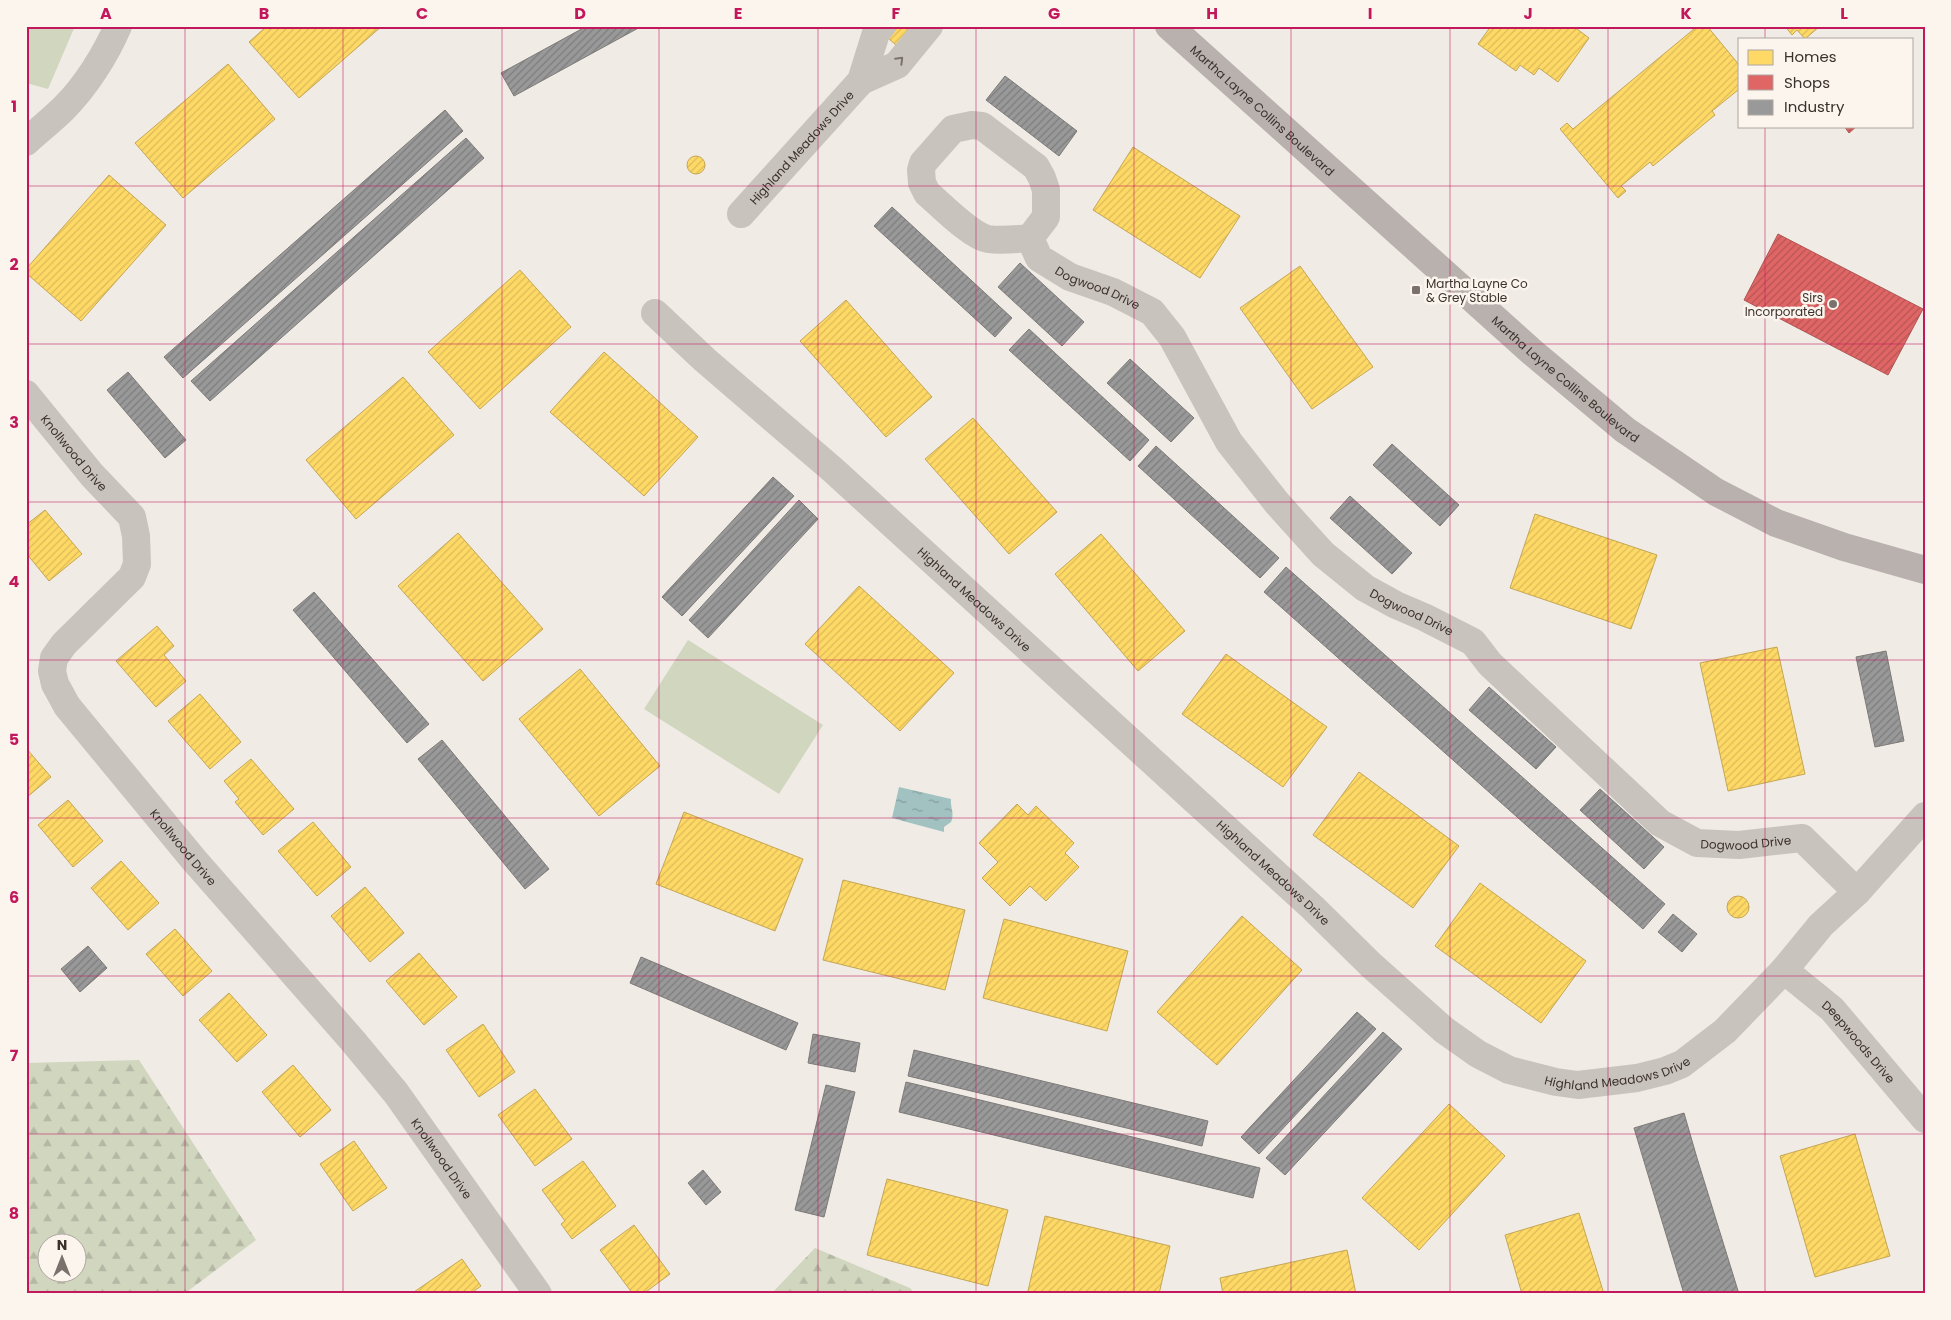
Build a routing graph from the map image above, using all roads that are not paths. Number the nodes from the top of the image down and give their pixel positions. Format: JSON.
{"nodes":[{"id":1,"x":118,"y":26,"type":"edge"},
{"id":2,"x":882,"y":26,"type":"edge"},
{"id":3,"x":929,"y":26,"type":"edge"},
{"id":4,"x":1169,"y":26,"type":"edge"},
{"id":5,"x":861,"y":81,"type":"junction"},
{"id":6,"x":26,"y":142,"type":"edge"},
{"id":7,"x":741,"y":214,"type":"dead end"},
{"id":8,"x":1030,"y":238,"type":"junction"},
{"id":9,"x":655,"y":313,"type":"dead end"},
{"id":10,"x":26,"y":394,"type":"edge"},
{"id":11,"x":1925,"y":570,"type":"edge"},
{"id":12,"x":1925,"y":816,"type":"edge"},
{"id":13,"x":1857,"y":892,"type":"junction"},
{"id":14,"x":1784,"y":970,"type":"junction"},
{"id":15,"x":1925,"y":1119,"type":"edge"},
{"id":16,"x":538,"y":1294,"type":"edge"}],
"edges":[{"from":1,"to":6,"type":"street"},
{"from":2,"to":5,"type":"street","name":"Highland Meadows Drive"},
{"from":5,"to":3,"type":"street","name":"Highland Meadows Drive","one_way":true},
{"from":4,"to":11,"type":"main road","name":"Martha Layne Collins Boulevard"},
{"from":5,"to":7,"type":"street","name":"Highland Meadows Drive"},
{"from":8,"to":8,"type":"street"},
{"from":8,"to":13,"type":"street","name":"Dogwood Drive"},
{"from":9,"to":14,"type":"street","name":"Highland Meadows Drive"},
{"from":10,"to":16,"type":"street","name":"Knollwood Drive"},
{"from":12,"to":13,"type":"street","name":"Highland Meadows Drive"},
{"from":13,"to":14,"type":"street","name":"Highland Meadows Drive"},
{"from":14,"to":15,"type":"street","name":"Deepwoods Drive"}]}
